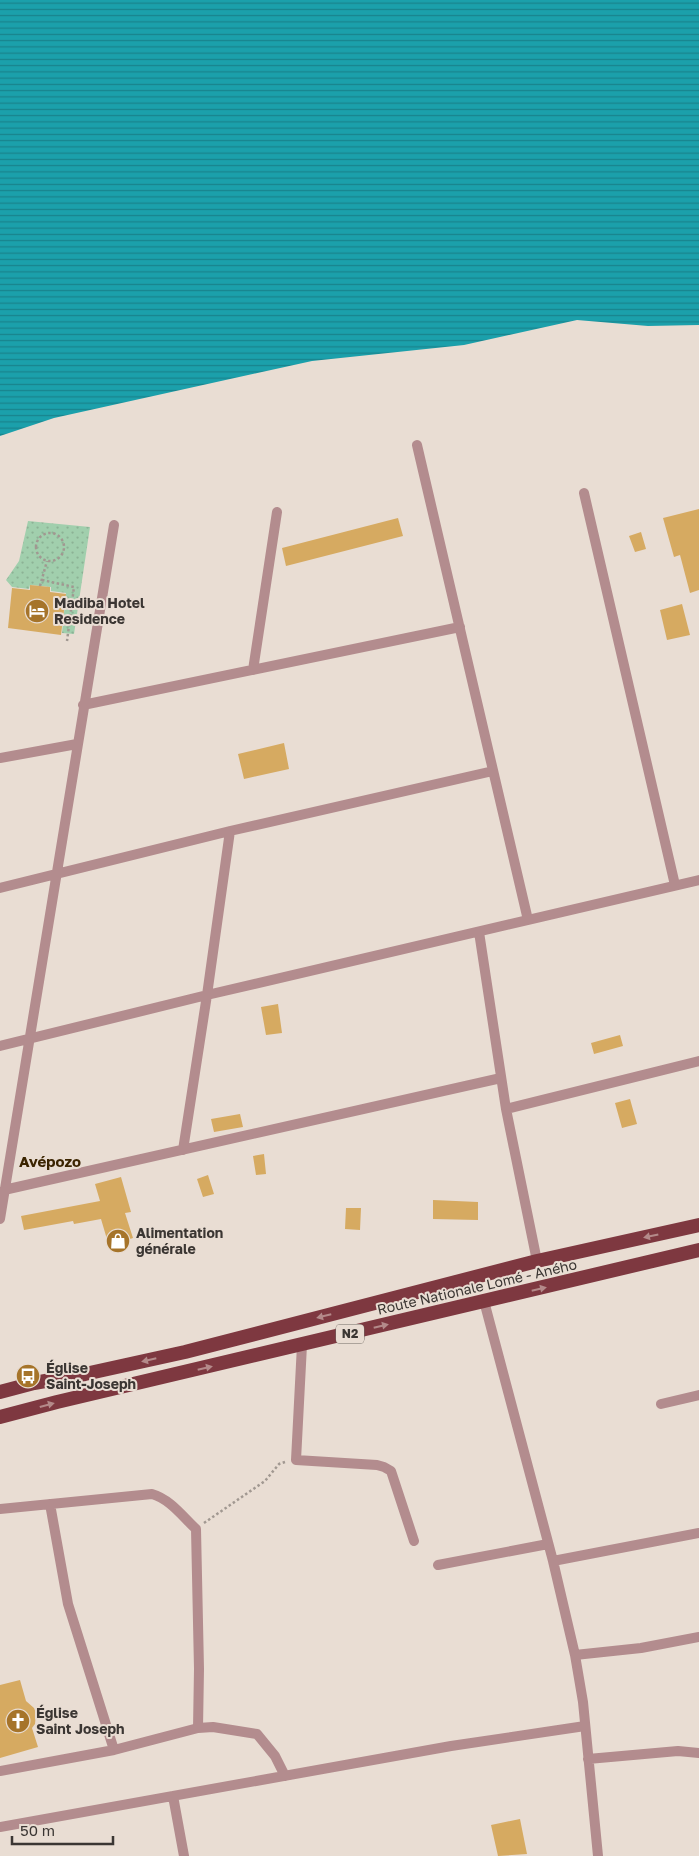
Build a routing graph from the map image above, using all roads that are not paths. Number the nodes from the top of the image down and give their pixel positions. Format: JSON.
{"nodes":[{"id":1,"x":417,"y":445,"type":"dead end"},
{"id":2,"x":584,"y":493,"type":"dead end"},
{"id":3,"x":277,"y":512,"type":"dead end"},
{"id":4,"x":114,"y":525,"type":"dead end"},
{"id":5,"x":460,"y":627,"type":"junction"},
{"id":6,"x":253,"y":670,"type":"junction"},
{"id":7,"x":83,"y":705,"type":"junction"},
{"id":8,"x":77,"y":744,"type":"junction"},
{"id":9,"x":0,"y":758,"type":"edge"},
{"id":10,"x":494,"y":771,"type":"junction"},
{"id":11,"x":230,"y":831,"type":"junction"},
{"id":12,"x":56,"y":875,"type":"junction"},
{"id":13,"x":699,"y":880,"type":"edge"},
{"id":14,"x":676,"y":885,"type":"junction"},
{"id":15,"x":0,"y":888,"type":"edge"},
{"id":16,"x":528,"y":920,"type":"junction"},
{"id":17,"x":479,"y":932,"type":"junction"},
{"id":18,"x":207,"y":995,"type":"junction"},
{"id":19,"x":30,"y":1039,"type":"junction"},
{"id":20,"x":0,"y":1046,"type":"edge"},
{"id":21,"x":699,"y":1061,"type":"edge"},
{"id":22,"x":501,"y":1078,"type":"junction"},
{"id":23,"x":506,"y":1108,"type":"junction"},
{"id":24,"x":183,"y":1150,"type":"junction"},
{"id":25,"x":4,"y":1190,"type":"junction"},
{"id":26,"x":0,"y":1219,"type":"edge"},
{"id":27,"x":699,"y":1225,"type":"edge"},
{"id":28,"x":699,"y":1250,"type":"edge"},
{"id":29,"x":537,"y":1261,"type":"junction"},
{"id":30,"x":484,"y":1302,"type":"junction"},
{"id":31,"x":302,"y":1345,"type":"junction"},
{"id":32,"x":0,"y":1392,"type":"edge"},
{"id":33,"x":699,"y":1395,"type":"edge"},
{"id":34,"x":660,"y":1404,"type":"dead end"},
{"id":35,"x":0,"y":1417,"type":"edge"},
{"id":36,"x":50,"y":1504,"type":"junction"},
{"id":37,"x":0,"y":1509,"type":"edge"},
{"id":38,"x":699,"y":1533,"type":"edge"},
{"id":39,"x":414,"y":1541,"type":"dead end"},
{"id":40,"x":548,"y":1544,"type":"junction"},
{"id":41,"x":553,"y":1561,"type":"junction"},
{"id":42,"x":438,"y":1565,"type":"dead end"},
{"id":43,"x":699,"y":1637,"type":"edge"},
{"id":44,"x":575,"y":1655,"type":"junction"},
{"id":45,"x":585,"y":1726,"type":"junction"},
{"id":46,"x":198,"y":1728,"type":"junction"},
{"id":47,"x":114,"y":1750,"type":"junction"},
{"id":48,"x":699,"y":1752,"type":"edge"},
{"id":49,"x":588,"y":1759,"type":"junction"},
{"id":50,"x":0,"y":1771,"type":"edge"},
{"id":51,"x":285,"y":1776,"type":"junction"},
{"id":52,"x":173,"y":1796,"type":"junction"},
{"id":53,"x":0,"y":1827,"type":"edge"},
{"id":54,"x":184,"y":1856,"type":"edge"},
{"id":55,"x":598,"y":1856,"type":"edge"}],
"edges":[{"from":1,"to":5,"type":"street"},
{"from":2,"to":14,"type":"street"},
{"from":3,"to":6,"type":"street"},
{"from":4,"to":7,"type":"street"},
{"from":5,"to":6,"type":"street"},
{"from":5,"to":10,"type":"street"},
{"from":6,"to":7,"type":"street"},
{"from":7,"to":8,"type":"street"},
{"from":8,"to":9,"type":"street"},
{"from":8,"to":12,"type":"street"},
{"from":10,"to":11,"type":"street"},
{"from":10,"to":16,"type":"street"},
{"from":11,"to":12,"type":"street"},
{"from":11,"to":18,"type":"street"},
{"from":12,"to":15,"type":"street"},
{"from":12,"to":19,"type":"street"},
{"from":13,"to":14,"type":"street"},
{"from":14,"to":16,"type":"street"},
{"from":16,"to":17,"type":"street"},
{"from":17,"to":18,"type":"street"},
{"from":17,"to":22,"type":"street"},
{"from":18,"to":19,"type":"street"},
{"from":18,"to":24,"type":"street"},
{"from":19,"to":20,"type":"street"},
{"from":19,"to":25,"type":"street"},
{"from":21,"to":23,"type":"street"},
{"from":22,"to":23,"type":"street"},
{"from":22,"to":24,"type":"street"},
{"from":23,"to":29,"type":"street"},
{"from":24,"to":25,"type":"street"},
{"from":25,"to":26,"type":"street"},
{"from":27,"to":29,"type":"highway","name":"Route Nationale Lomé - Aného","number":"N2","one_way":true},
{"from":30,"to":28,"type":"highway","name":"Route Nationale Lomé - Aného","number":"N2","one_way":true},
{"from":29,"to":32,"type":"highway","name":"Route Nationale Lomé - Aného","number":"N2","one_way":true},
{"from":31,"to":30,"type":"highway","name":"Route Nationale Lomé - Aného","number":"N2","one_way":true},
{"from":30,"to":40,"type":"street"},
{"from":35,"to":31,"type":"highway","name":"Route Nationale Lomé - Aného","number":"N2","one_way":true},
{"from":31,"to":39,"type":"street"},
{"from":33,"to":34,"type":"street"},
{"from":36,"to":37,"type":"street"},
{"from":36,"to":46,"type":"street"},
{"from":36,"to":47,"type":"street"},
{"from":38,"to":41,"type":"street"},
{"from":40,"to":41,"type":"street"},
{"from":40,"to":42,"type":"street"},
{"from":41,"to":44,"type":"street"},
{"from":43,"to":44,"type":"street"},
{"from":44,"to":45,"type":"street"},
{"from":45,"to":49,"type":"street"},
{"from":45,"to":51,"type":"street"},
{"from":46,"to":47,"type":"street"},
{"from":46,"to":51,"type":"street"},
{"from":47,"to":50,"type":"street"},
{"from":48,"to":49,"type":"street"},
{"from":49,"to":55,"type":"street"},
{"from":51,"to":52,"type":"street"},
{"from":52,"to":53,"type":"street"},
{"from":52,"to":54,"type":"street"}]}
